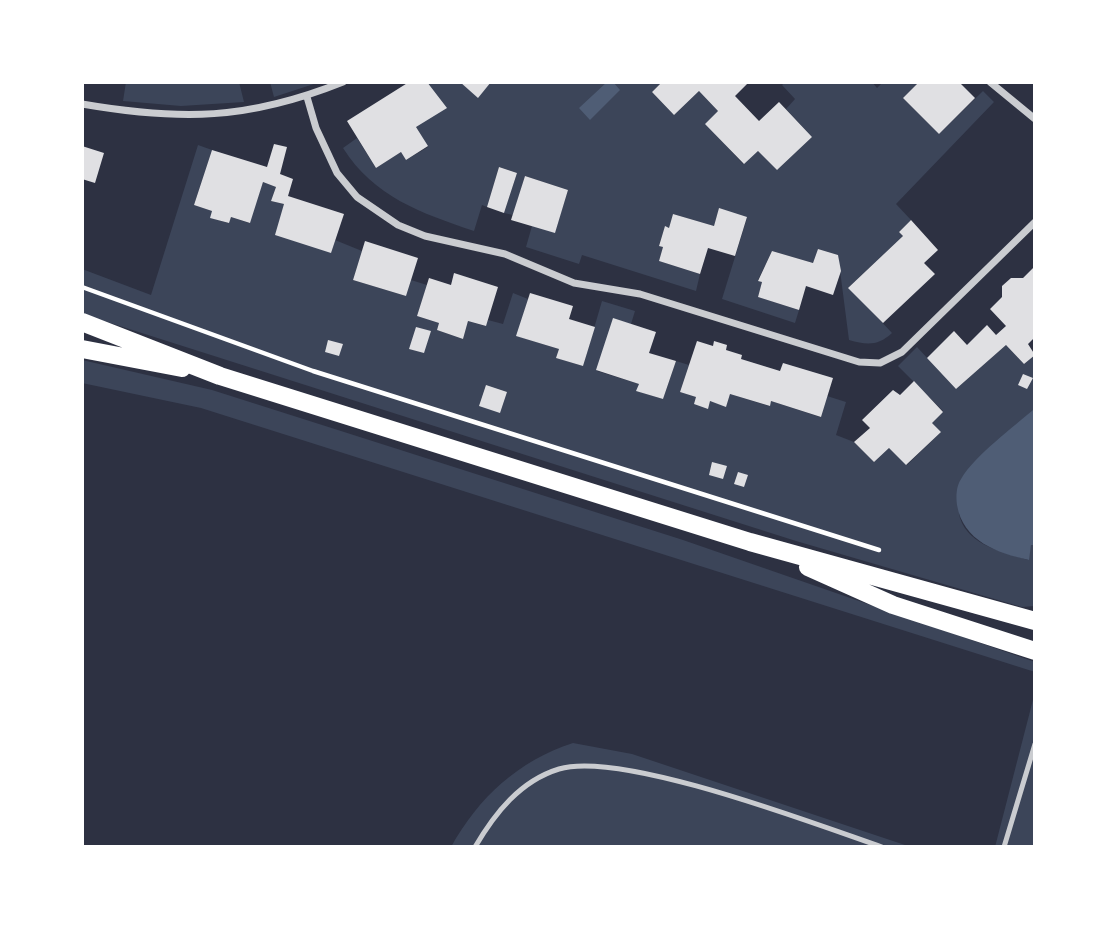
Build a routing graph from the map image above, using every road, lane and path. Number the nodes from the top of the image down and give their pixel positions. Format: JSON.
{"nodes":[{"id":1,"x":343,"y":82,"type":"edge"},
{"id":2,"x":990,"y":82,"type":"edge"},
{"id":3,"x":307,"y":97,"type":"junction"},
{"id":4,"x":82,"y":104,"type":"edge"},
{"id":5,"x":1035,"y":119,"type":"edge"},
{"id":6,"x":1035,"y":222,"type":"edge"},
{"id":7,"x":82,"y":287,"type":"edge"},
{"id":8,"x":82,"y":322,"type":"edge"},
{"id":9,"x":82,"y":349,"type":"edge"},
{"id":10,"x":220,"y":376,"type":"junction"},
{"id":11,"x":750,"y":542,"type":"junction"},
{"id":12,"x":888,"y":553,"type":"dead end"},
{"id":13,"x":1035,"y":621,"type":"edge"},
{"id":14,"x":1035,"y":651,"type":"edge"},
{"id":15,"x":1035,"y":744,"type":"edge"},
{"id":16,"x":475,"y":847,"type":"edge"},
{"id":17,"x":882,"y":847,"type":"edge"},
{"id":18,"x":1003,"y":847,"type":"edge"}],
"edges":[{"from":1,"to":3,"type":"street"},
{"from":2,"to":5,"type":"street"},
{"from":3,"to":4,"type":"street"},
{"from":3,"to":6,"type":"street"},
{"from":7,"to":12,"type":"path"},
{"from":8,"to":10,"type":"main road"},
{"from":9,"to":10,"type":"main road"},
{"from":10,"to":11,"type":"main road"},
{"from":11,"to":13,"type":"main road"},
{"from":11,"to":14,"type":"main road"},
{"from":15,"to":18,"type":"lane"},
{"from":16,"to":17,"type":"lane"}]}
